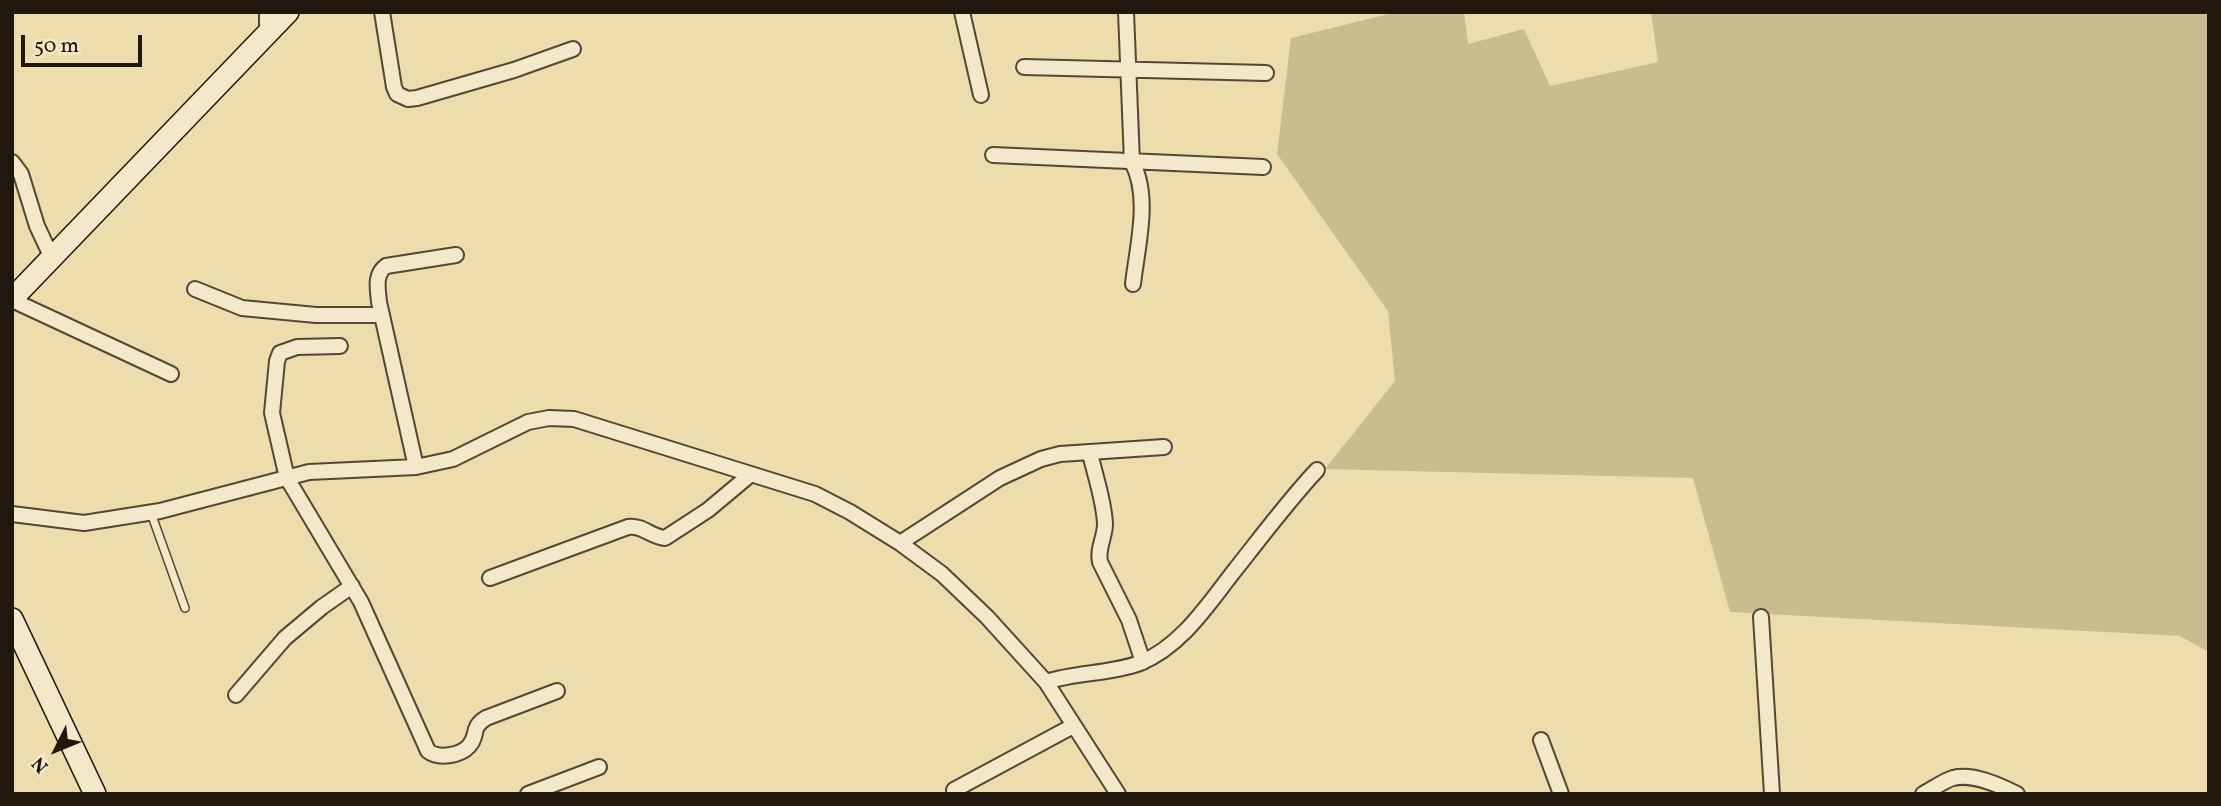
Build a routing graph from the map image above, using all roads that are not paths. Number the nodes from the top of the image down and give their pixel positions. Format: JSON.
{"nodes":[{"id":1,"x":288,"y":12,"type":"edge"},
{"id":2,"x":382,"y":12,"type":"edge"},
{"id":3,"x":962,"y":12,"type":"edge"},
{"id":4,"x":1126,"y":12,"type":"edge"},
{"id":5,"x":267,"y":22,"type":"edge"},
{"id":6,"x":573,"y":49,"type":"dead end"},
{"id":7,"x":1024,"y":67,"type":"dead end"},
{"id":8,"x":1127,"y":69,"type":"junction"},
{"id":9,"x":1266,"y":73,"type":"dead end"},
{"id":10,"x":981,"y":95,"type":"dead end"},
{"id":11,"x":993,"y":155,"type":"dead end"},
{"id":12,"x":12,"y":162,"type":"edge"},
{"id":13,"x":1132,"y":162,"type":"junction"},
{"id":14,"x":1263,"y":167,"type":"dead end"},
{"id":15,"x":456,"y":255,"type":"dead end"},
{"id":16,"x":51,"y":258,"type":"junction"},
{"id":17,"x":1133,"y":284,"type":"dead end"},
{"id":18,"x":195,"y":289,"type":"dead end"},
{"id":19,"x":12,"y":300,"type":"edge"},
{"id":20,"x":382,"y":315,"type":"junction"},
{"id":21,"x":340,"y":346,"type":"dead end"},
{"id":22,"x":171,"y":374,"type":"dead end"},
{"id":23,"x":1164,"y":447,"type":"dead end"},
{"id":24,"x":1090,"y":453,"type":"junction"},
{"id":25,"x":416,"y":467,"type":"junction"},
{"id":26,"x":1317,"y":470,"type":"dead end"},
{"id":27,"x":751,"y":474,"type":"junction"},
{"id":28,"x":287,"y":478,"type":"junction"},
{"id":29,"x":151,"y":512,"type":"junction"},
{"id":30,"x":12,"y":514,"type":"edge"},
{"id":31,"x":900,"y":542,"type":"junction"},
{"id":32,"x":490,"y":578,"type":"dead end"},
{"id":33,"x":352,"y":586,"type":"junction"},
{"id":34,"x":184,"y":608,"type":"dead end"},
{"id":35,"x":1761,"y":617,"type":"dead end"},
{"id":36,"x":12,"y":619,"type":"edge"},
{"id":37,"x":1143,"y":662,"type":"junction"},
{"id":38,"x":1046,"y":682,"type":"junction"},
{"id":39,"x":557,"y":691,"type":"dead end"},
{"id":40,"x":236,"y":695,"type":"dead end"},
{"id":41,"x":1073,"y":726,"type":"junction"},
{"id":42,"x":1541,"y":740,"type":"dead end"},
{"id":43,"x":599,"y":767,"type":"dead end"},
{"id":44,"x":954,"y":790,"type":"dead end"},
{"id":45,"x":95,"y":794,"type":"edge"},
{"id":46,"x":528,"y":794,"type":"edge"},
{"id":47,"x":1118,"y":794,"type":"edge"},
{"id":48,"x":1561,"y":794,"type":"edge"},
{"id":49,"x":1772,"y":794,"type":"edge"},
{"id":50,"x":1923,"y":794,"type":"edge"},
{"id":51,"x":2017,"y":794,"type":"edge"}],
"edges":[{"from":1,"to":5,"type":"street"},
{"from":2,"to":6,"type":"street"},
{"from":3,"to":10,"type":"street"},
{"from":4,"to":8,"type":"street"},
{"from":5,"to":16,"type":"street"},
{"from":7,"to":8,"type":"street"},
{"from":8,"to":9,"type":"street"},
{"from":8,"to":13,"type":"street"},
{"from":11,"to":13,"type":"street"},
{"from":12,"to":16,"type":"street"},
{"from":13,"to":14,"type":"street"},
{"from":13,"to":17,"type":"street"},
{"from":15,"to":20,"type":"street"},
{"from":16,"to":19,"type":"street"},
{"from":18,"to":20,"type":"street"},
{"from":19,"to":22,"type":"street"},
{"from":20,"to":25,"type":"street"},
{"from":21,"to":28,"type":"street"},
{"from":23,"to":24,"type":"street"},
{"from":24,"to":31,"type":"street"},
{"from":24,"to":37,"type":"street"},
{"from":25,"to":27,"type":"street"},
{"from":25,"to":28,"type":"street"},
{"from":26,"to":37,"type":"street"},
{"from":27,"to":31,"type":"street"},
{"from":27,"to":32,"type":"street"},
{"from":28,"to":29,"type":"street"},
{"from":28,"to":33,"type":"street"},
{"from":29,"to":30,"type":"street"},
{"from":29,"to":34,"type":"lane"},
{"from":31,"to":38,"type":"street"},
{"from":33,"to":39,"type":"street"},
{"from":33,"to":40,"type":"street"},
{"from":35,"to":49,"type":"street"},
{"from":36,"to":45,"type":"street"},
{"from":37,"to":38,"type":"street"},
{"from":38,"to":41,"type":"street"},
{"from":41,"to":44,"type":"street"},
{"from":41,"to":47,"type":"street"},
{"from":42,"to":48,"type":"street"},
{"from":43,"to":46,"type":"street"},
{"from":50,"to":51,"type":"street"}]}
